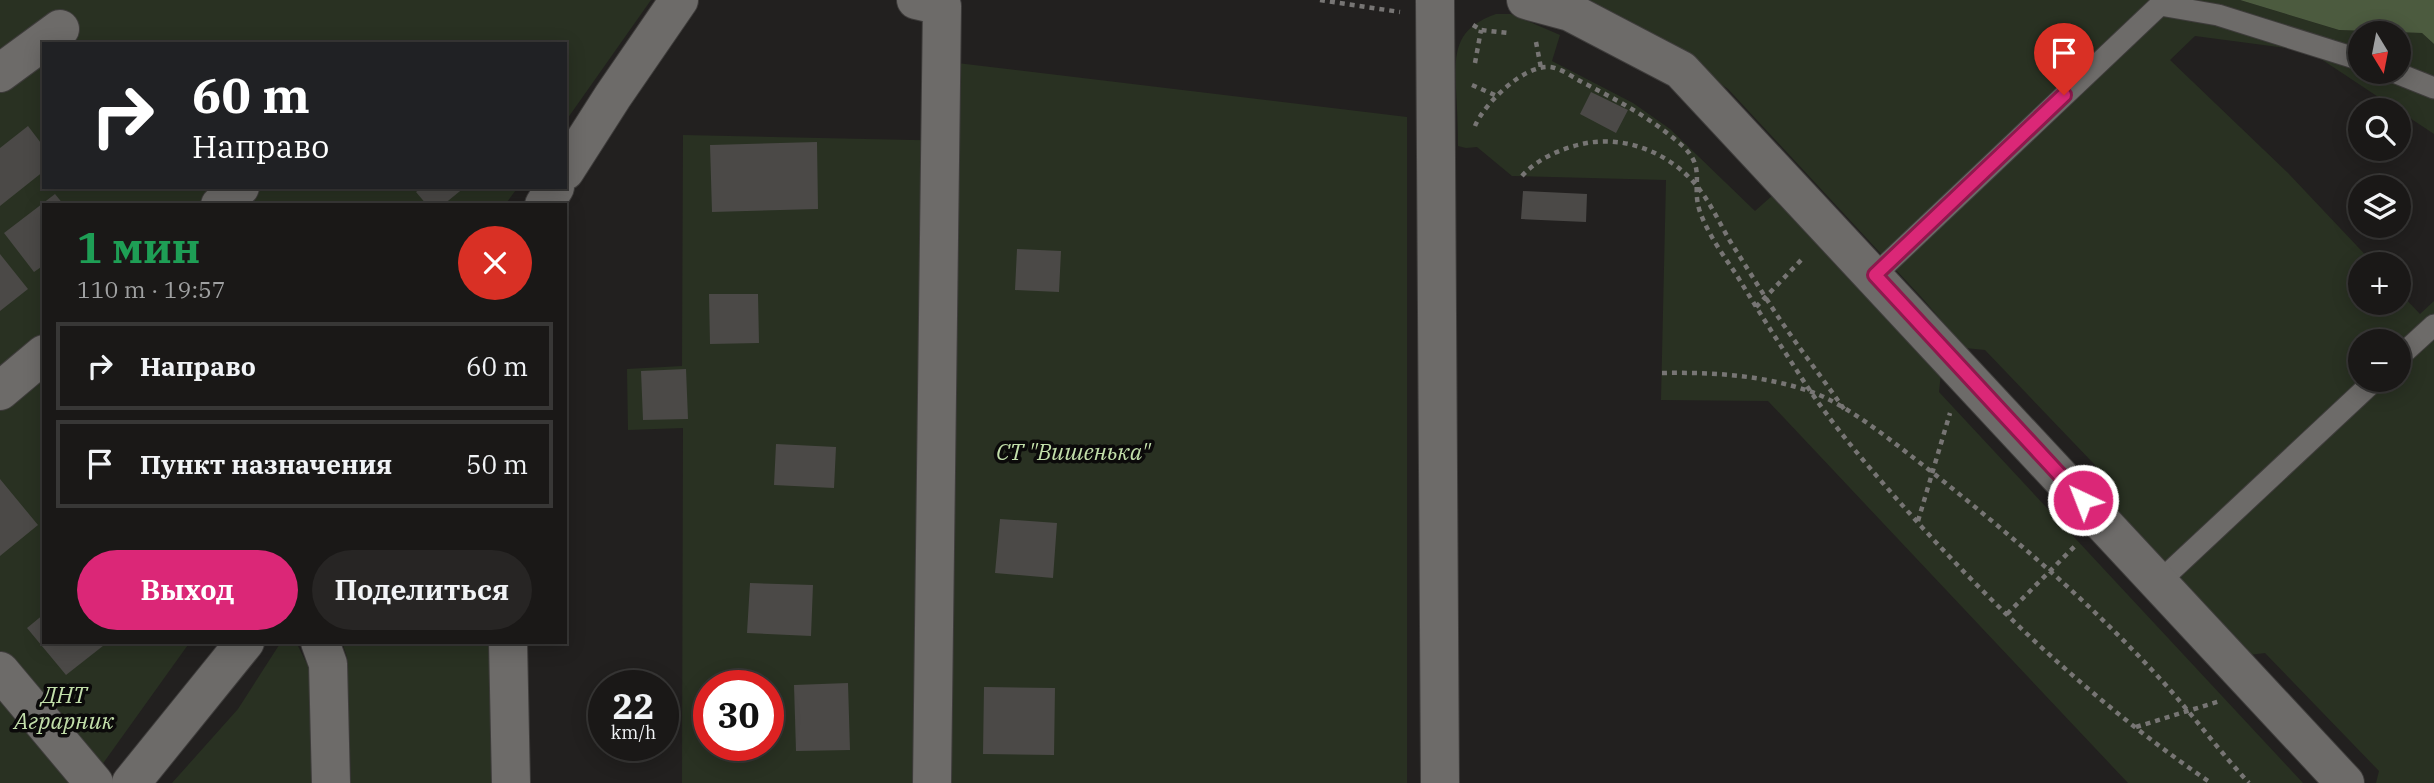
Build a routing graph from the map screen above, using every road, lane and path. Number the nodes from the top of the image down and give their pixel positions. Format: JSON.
{"nodes":[{"id":1,"x":679,"y":0,"type":"edge"},
{"id":2,"x":916,"y":0,"type":"edge"},
{"id":3,"x":1435,"y":0,"type":"edge"},
{"id":4,"x":1526,"y":0,"type":"edge"},
{"id":5,"x":60,"y":29,"type":"dead end"},
{"id":6,"x":42,"y":42,"type":"edge"},
{"id":7,"x":42,"y":42,"type":"edge"},
{"id":8,"x":2348,"y":56,"type":"edge"},
{"id":9,"x":0,"y":73,"type":"edge"},
{"id":10,"x":2412,"y":79,"type":"edge"},
{"id":11,"x":1472,"y":85,"type":"dead end"},
{"id":12,"x":2434,"y":88,"type":"edge"},
{"id":13,"x":1497,"y":96,"type":"junction"},
{"id":14,"x":1472,"y":134,"type":"dead end"},
{"id":15,"x":567,"y":168,"type":"edge"},
{"id":16,"x":1522,"y":176,"type":"dead end"},
{"id":17,"x":1698,"y":188,"type":"junction"},
{"id":18,"x":238,"y":189,"type":"edge"},
{"id":19,"x":222,"y":203,"type":"edge"},
{"id":20,"x":1809,"y":251,"type":"dead end"},
{"id":21,"x":1875,"y":275,"type":"junction"},
{"id":22,"x":1766,"y":298,"type":"junction"},
{"id":23,"x":1756,"y":307,"type":"junction"},
{"id":24,"x":2434,"y":324,"type":"edge"},
{"id":25,"x":2411,"y":346,"type":"edge"},
{"id":26,"x":42,"y":356,"type":"edge"},
{"id":27,"x":1662,"y":373,"type":"dead end"},
{"id":28,"x":0,"y":391,"type":"edge"},
{"id":29,"x":1810,"y":391,"type":"junction"},
{"id":30,"x":2362,"y":392,"type":"edge"},
{"id":31,"x":1845,"y":410,"type":"junction"},
{"id":32,"x":1953,"y":412,"type":"dead end"},
{"id":33,"x":1932,"y":473,"type":"junction"},
{"id":34,"x":1918,"y":522,"type":"junction"},
{"id":35,"x":2085,"y":554,"type":"dead end"},
{"id":36,"x":2050,"y":571,"type":"junction"},
{"id":37,"x":2159,"y":582,"type":"junction"},
{"id":38,"x":2007,"y":614,"type":"junction"},
{"id":39,"x":243,"y":644,"type":"edge"},
{"id":40,"x":321,"y":644,"type":"edge"},
{"id":41,"x":508,"y":644,"type":"edge"},
{"id":42,"x":0,"y":671,"type":"edge"},
{"id":43,"x":2220,"y":698,"type":"dead end"},
{"id":44,"x":2188,"y":712,"type":"junction"},
{"id":45,"x":2136,"y":727,"type":"junction"},
{"id":46,"x":94,"y":783,"type":"edge"},
{"id":47,"x":131,"y":783,"type":"edge"},
{"id":48,"x":331,"y":783,"type":"edge"},
{"id":49,"x":511,"y":783,"type":"edge"},
{"id":50,"x":932,"y":783,"type":"edge"},
{"id":51,"x":1440,"y":783,"type":"edge"},
{"id":52,"x":2211,"y":783,"type":"edge"},
{"id":53,"x":2249,"y":783,"type":"edge"},
{"id":54,"x":2345,"y":783,"type":"edge"}],
"edges":[{"from":1,"to":15,"type":"street"},
{"from":2,"to":50,"type":"street"},
{"from":3,"to":51,"type":"street"},
{"from":4,"to":21,"type":"street"},
{"from":5,"to":6,"type":"street"},
{"from":7,"to":9,"type":"street"},
{"from":8,"to":21,"type":"lane"},
{"from":10,"to":12,"type":"lane"},
{"from":11,"to":13,"type":"path"},
{"from":13,"to":14,"type":"path"},
{"from":13,"to":17,"type":"path"},
{"from":16,"to":17,"type":"path"},
{"from":17,"to":22,"type":"path"},
{"from":17,"to":23,"type":"path"},
{"from":18,"to":19,"type":"street"},
{"from":20,"to":22,"type":"path"},
{"from":21,"to":37,"type":"street"},
{"from":22,"to":23,"type":"path"},
{"from":22,"to":31,"type":"path"},
{"from":23,"to":29,"type":"path"},
{"from":24,"to":25,"type":"lane"},
{"from":26,"to":28,"type":"street"},
{"from":27,"to":29,"type":"path"},
{"from":29,"to":31,"type":"path"},
{"from":29,"to":34,"type":"path"},
{"from":30,"to":37,"type":"lane"},
{"from":31,"to":33,"type":"path"},
{"from":32,"to":33,"type":"path"},
{"from":33,"to":34,"type":"path"},
{"from":33,"to":36,"type":"path"},
{"from":34,"to":38,"type":"path"},
{"from":35,"to":36,"type":"path"},
{"from":36,"to":38,"type":"path"},
{"from":36,"to":44,"type":"path"},
{"from":37,"to":54,"type":"street"},
{"from":38,"to":45,"type":"path"},
{"from":39,"to":47,"type":"street"},
{"from":40,"to":48,"type":"street"},
{"from":41,"to":49,"type":"street"},
{"from":42,"to":46,"type":"street"},
{"from":43,"to":44,"type":"path"},
{"from":44,"to":45,"type":"path"},
{"from":44,"to":53,"type":"path"},
{"from":45,"to":52,"type":"path"}]}
